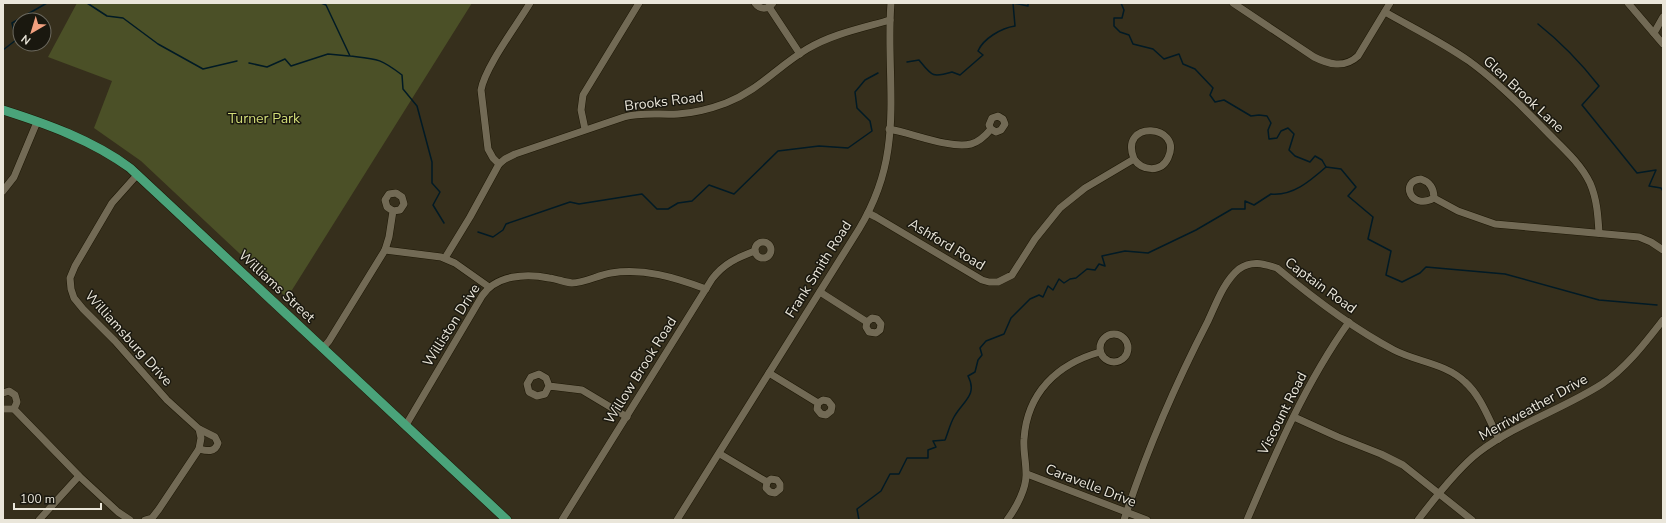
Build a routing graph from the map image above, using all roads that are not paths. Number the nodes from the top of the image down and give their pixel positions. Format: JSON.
{"nodes":[{"id":1,"x":530,"y":3,"type":"edge"},
{"id":2,"x":639,"y":3,"type":"edge"},
{"id":3,"x":755,"y":3,"type":"edge"},
{"id":4,"x":891,"y":3,"type":"edge"},
{"id":5,"x":1233,"y":3,"type":"edge"},
{"id":6,"x":1390,"y":3,"type":"edge"},
{"id":7,"x":1628,"y":3,"type":"edge"},
{"id":8,"x":771,"y":5,"type":"edge"},
{"id":9,"x":1385,"y":12,"type":"junction"},
{"id":10,"x":1663,"y":17,"type":"edge"},
{"id":11,"x":890,"y":20,"type":"junction"},
{"id":12,"x":1654,"y":33,"type":"junction"},
{"id":13,"x":1663,"y":44,"type":"edge"},
{"id":14,"x":800,"y":54,"type":"junction"},
{"id":15,"x":3,"y":110,"type":"edge"},
{"id":16,"x":37,"y":122,"type":"junction"},
{"id":17,"x":585,"y":129,"type":"junction"},
{"id":18,"x":889,"y":129,"type":"junction"},
{"id":19,"x":991,"y":129,"type":"dead end"},
{"id":20,"x":1134,"y":158,"type":"junction"},
{"id":21,"x":499,"y":164,"type":"junction"},
{"id":22,"x":137,"y":175,"type":"junction"},
{"id":23,"x":3,"y":191,"type":"edge"},
{"id":24,"x":1434,"y":198,"type":"dead end"},
{"id":25,"x":393,"y":211,"type":"dead end"},
{"id":26,"x":868,"y":213,"type":"junction"},
{"id":27,"x":1599,"y":233,"type":"junction"},
{"id":28,"x":385,"y":250,"type":"junction"},
{"id":29,"x":1663,"y":250,"type":"edge"},
{"id":30,"x":755,"y":252,"type":"dead end"},
{"id":31,"x":445,"y":258,"type":"junction"},
{"id":32,"x":488,"y":287,"type":"junction"},
{"id":33,"x":706,"y":289,"type":"junction"},
{"id":34,"x":820,"y":292,"type":"junction"},
{"id":35,"x":1663,"y":320,"type":"edge"},
{"id":36,"x":867,"y":322,"type":"dead end"},
{"id":37,"x":1349,"y":322,"type":"junction"},
{"id":38,"x":322,"y":348,"type":"junction"},
{"id":39,"x":1100,"y":352,"type":"junction"},
{"id":40,"x":769,"y":373,"type":"junction"},
{"id":41,"x":549,"y":386,"type":"dead end"},
{"id":42,"x":3,"y":393,"type":"edge"},
{"id":43,"x":818,"y":403,"type":"dead end"},
{"id":44,"x":3,"y":409,"type":"edge"},
{"id":45,"x":14,"y":409,"type":"junction"},
{"id":46,"x":627,"y":417,"type":"junction"},
{"id":47,"x":1294,"y":417,"type":"junction"},
{"id":48,"x":406,"y":425,"type":"junction"},
{"id":49,"x":198,"y":429,"type":"junction"},
{"id":50,"x":1499,"y":439,"type":"junction"},
{"id":51,"x":199,"y":450,"type":"junction"},
{"id":52,"x":720,"y":454,"type":"junction"},
{"id":53,"x":1027,"y":474,"type":"junction"},
{"id":54,"x":79,"y":476,"type":"junction"},
{"id":55,"x":767,"y":482,"type":"dead end"},
{"id":56,"x":1440,"y":494,"type":"junction"},
{"id":57,"x":1126,"y":512,"type":"junction"},
{"id":58,"x":39,"y":520,"type":"edge"},
{"id":59,"x":130,"y":520,"type":"edge"},
{"id":60,"x":145,"y":520,"type":"edge"},
{"id":61,"x":507,"y":520,"type":"edge"},
{"id":62,"x":562,"y":520,"type":"edge"},
{"id":63,"x":677,"y":520,"type":"edge"},
{"id":64,"x":1008,"y":520,"type":"edge"},
{"id":65,"x":1124,"y":520,"type":"edge"},
{"id":66,"x":1147,"y":520,"type":"edge"},
{"id":67,"x":1247,"y":520,"type":"edge"},
{"id":68,"x":1418,"y":520,"type":"edge"},
{"id":69,"x":1472,"y":520,"type":"edge"}],
"edges":[{"from":1,"to":21,"type":"street"},
{"from":2,"to":17,"type":"street"},
{"from":3,"to":8,"type":"street"},
{"from":4,"to":11,"type":"street","name":"Frank Smith Road"},
{"from":5,"to":9,"type":"street"},
{"from":6,"to":9,"type":"street"},
{"from":7,"to":12,"type":"street"},
{"from":8,"to":14,"type":"street"},
{"from":9,"to":27,"type":"street","name":"Glen Brook Lane"},
{"from":10,"to":12,"type":"street"},
{"from":11,"to":14,"type":"street","name":"Brooks Road"},
{"from":11,"to":18,"type":"street","name":"Frank Smith Road"},
{"from":12,"to":13,"type":"street"},
{"from":14,"to":17,"type":"street","name":"Brooks Road"},
{"from":15,"to":16,"type":"main road","name":"Williams Street"},
{"from":16,"to":22,"type":"main road","name":"Williams Street"},
{"from":16,"to":23,"type":"street"},
{"from":17,"to":21,"type":"street","name":"Brooks Road"},
{"from":18,"to":19,"type":"street"},
{"from":18,"to":26,"type":"street","name":"Frank Smith Road"},
{"from":20,"to":20,"type":"street"},
{"from":20,"to":26,"type":"street","name":"Ashford Road"},
{"from":21,"to":31,"type":"street"},
{"from":22,"to":38,"type":"main road","name":"Williams Street"},
{"from":22,"to":49,"type":"street","name":"Williamsburg Drive"},
{"from":24,"to":27,"type":"street"},
{"from":25,"to":28,"type":"street"},
{"from":26,"to":34,"type":"street","name":"Frank Smith Road"},
{"from":27,"to":29,"type":"street"},
{"from":28,"to":31,"type":"street"},
{"from":28,"to":38,"type":"street"},
{"from":30,"to":33,"type":"street","name":"Willow Brook Road"},
{"from":31,"to":32,"type":"street"},
{"from":32,"to":33,"type":"street","name":"Williston Drive"},
{"from":32,"to":48,"type":"street","name":"Williston Drive"},
{"from":33,"to":46,"type":"street","name":"Willow Brook Road"},
{"from":34,"to":36,"type":"street"},
{"from":34,"to":40,"type":"street","name":"Frank Smith Road"},
{"from":35,"to":50,"type":"street","name":"Merriweather Drive"},
{"from":37,"to":47,"type":"street","name":"Viscount Road"},
{"from":37,"to":50,"type":"street","name":"Captain Road"},
{"from":37,"to":57,"type":"street","name":"Captain Road"},
{"from":38,"to":48,"type":"main road","name":"Williams Street"},
{"from":39,"to":39,"type":"street"},
{"from":39,"to":53,"type":"street"},
{"from":40,"to":43,"type":"street"},
{"from":40,"to":52,"type":"street","name":"Frank Smith Road"},
{"from":41,"to":46,"type":"street"},
{"from":42,"to":45,"type":"street"},
{"from":44,"to":45,"type":"street"},
{"from":45,"to":54,"type":"street"},
{"from":46,"to":62,"type":"street","name":"Willow Brook Road"},
{"from":47,"to":56,"type":"street"},
{"from":47,"to":67,"type":"street","name":"Viscount Road"},
{"from":48,"to":61,"type":"main road","name":"Williams Street"},
{"from":49,"to":51,"type":"street"},
{"from":49,"to":51,"type":"street","name":"Williamsburg Drive"},
{"from":50,"to":56,"type":"street","name":"Merriweather Drive"},
{"from":51,"to":60,"type":"street"},
{"from":52,"to":55,"type":"street"},
{"from":52,"to":63,"type":"street","name":"Frank Smith Road"},
{"from":53,"to":57,"type":"street","name":"Caravelle Drive"},
{"from":53,"to":64,"type":"street"},
{"from":54,"to":58,"type":"street"},
{"from":54,"to":59,"type":"street"},
{"from":56,"to":68,"type":"street","name":"Merriweather Drive"},
{"from":56,"to":69,"type":"street"},
{"from":57,"to":65,"type":"street","name":"Captain Road"},
{"from":57,"to":66,"type":"street","name":"Caravelle Drive"}]}
